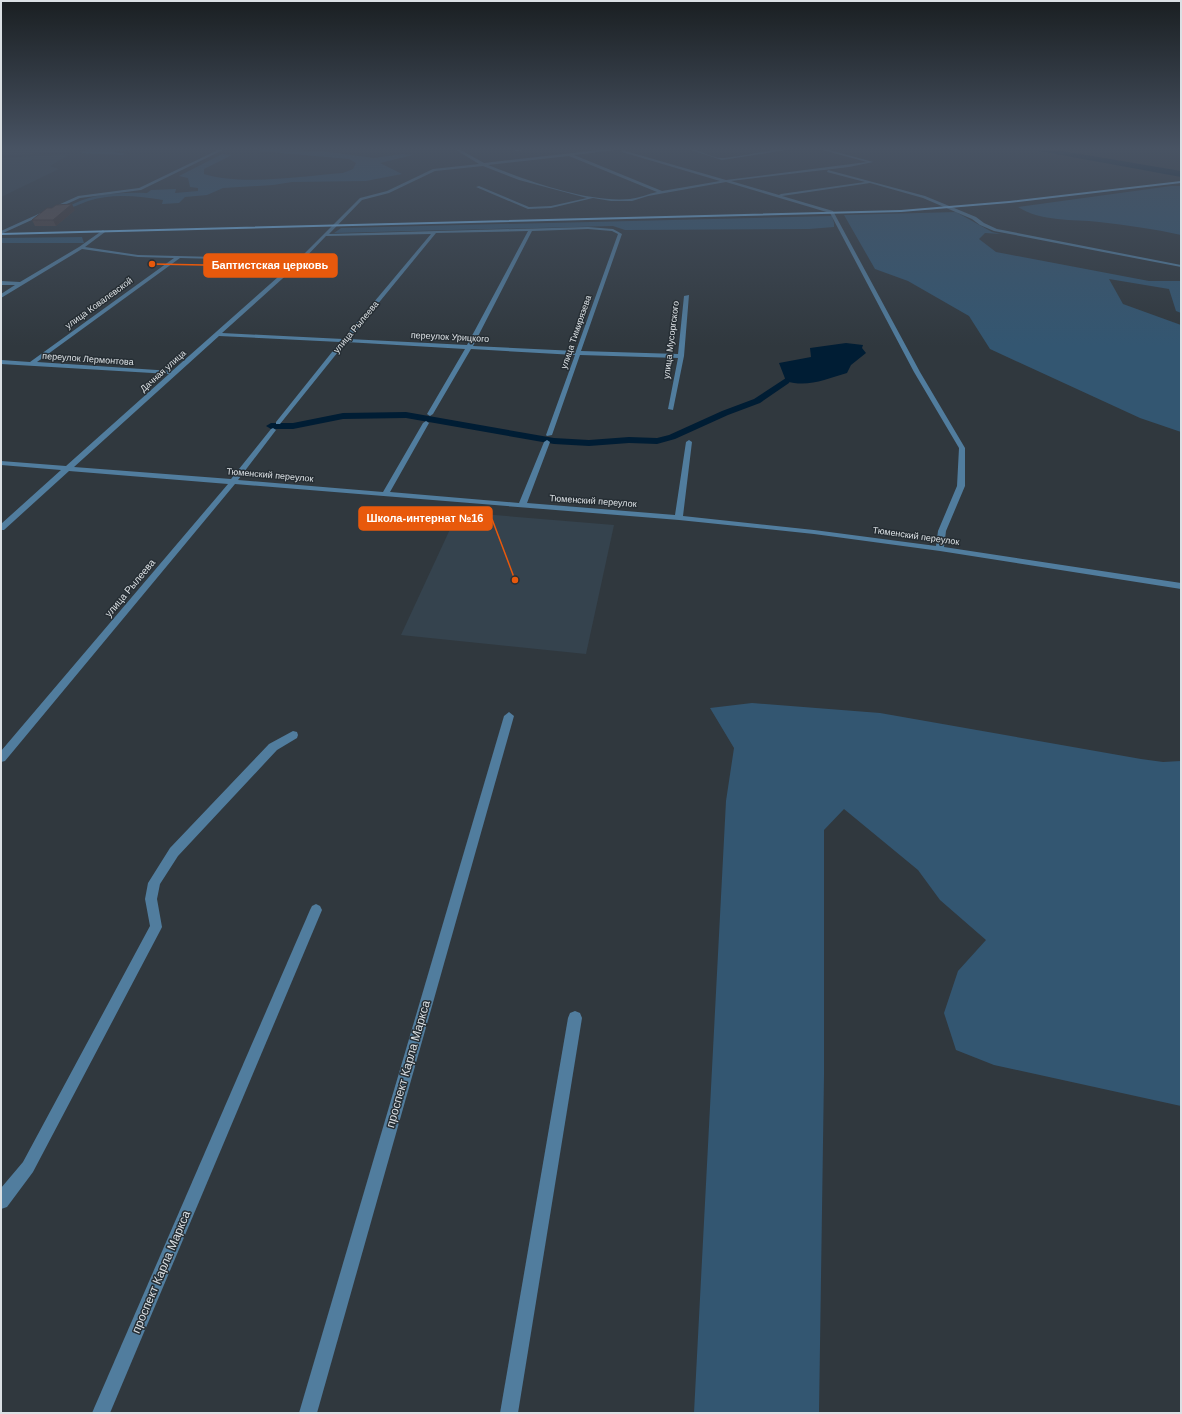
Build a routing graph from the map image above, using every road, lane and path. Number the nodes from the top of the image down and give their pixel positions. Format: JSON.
{"nodes":[{"id":1,"x":43,"y":214,"type":"edge"},
{"id":2,"x":346,"y":214,"type":"edge"},
{"id":3,"x":756,"y":214,"type":"edge"},
{"id":4,"x":833,"y":214,"type":"edge"},
{"id":5,"x":965,"y":214,"type":"edge"},
{"id":6,"x":335,"y":225,"type":"junction"},
{"id":7,"x":531,"y":229,"type":"junction"},
{"id":8,"x":103,"y":231,"type":"junction"},
{"id":9,"x":436,"y":232,"type":"junction"},
{"id":10,"x":1,"y":234,"type":"edge"},
{"id":11,"x":326,"y":234,"type":"junction"},
{"id":12,"x":81,"y":248,"type":"junction"},
{"id":13,"x":179,"y":257,"type":"junction"},
{"id":14,"x":300,"y":260,"type":"junction"},
{"id":15,"x":1181,"y":266,"type":"edge"},
{"id":16,"x":1,"y":283,"type":"edge"},
{"id":17,"x":21,"y":284,"type":"junction"},
{"id":18,"x":1,"y":296,"type":"edge"},
{"id":19,"x":687,"y":296,"type":"dead end"},
{"id":20,"x":217,"y":334,"type":"junction"},
{"id":21,"x":345,"y":340,"type":"junction"},
{"id":22,"x":469,"y":346,"type":"junction"},
{"id":23,"x":579,"y":353,"type":"junction"},
{"id":24,"x":681,"y":356,"type":"junction"},
{"id":25,"x":1,"y":362,"type":"edge"},
{"id":26,"x":31,"y":364,"type":"junction"},
{"id":27,"x":174,"y":373,"type":"junction"},
{"id":28,"x":671,"y":409,"type":"dead end"},
{"id":29,"x":430,"y":414,"type":"dead end"},
{"id":30,"x":426,"y":423,"type":"dead end"},
{"id":31,"x":689,"y":442,"type":"dead end"},
{"id":32,"x":1,"y":463,"type":"edge"},
{"id":33,"x":67,"y":468,"type":"junction"},
{"id":34,"x":233,"y":482,"type":"junction"},
{"id":35,"x":385,"y":494,"type":"junction"},
{"id":36,"x":522,"y":506,"type":"junction"},
{"id":37,"x":679,"y":518,"type":"junction"},
{"id":38,"x":1,"y":528,"type":"edge"},
{"id":39,"x":940,"y":549,"type":"junction"},
{"id":40,"x":1181,"y":586,"type":"edge"},
{"id":41,"x":509,"y":716,"type":"dead end"},
{"id":42,"x":293,"y":735,"type":"dead end"},
{"id":43,"x":2,"y":755,"type":"edge"},
{"id":44,"x":316,"y":910,"type":"dead end"},
{"id":45,"x":575,"y":1018,"type":"dead end"},
{"id":46,"x":1,"y":1201,"type":"edge"},
{"id":47,"x":100,"y":1413,"type":"edge"},
{"id":48,"x":308,"y":1413,"type":"edge"},
{"id":49,"x":509,"y":1413,"type":"edge"}],
"edges":[{"from":1,"to":10,"type":"street"},
{"from":2,"to":6,"type":"street","name":"Дачная улица"},
{"from":3,"to":6,"type":"main road"},
{"from":4,"to":39,"type":"street"},
{"from":5,"to":15,"type":"street"},
{"from":6,"to":8,"type":"main road"},
{"from":6,"to":11,"type":"street","name":"Дачная улица"},
{"from":7,"to":9,"type":"street"},
{"from":7,"to":22,"type":"street"},
{"from":7,"to":23,"type":"street","name":"улица Тимирязева"},
{"from":8,"to":10,"type":"main road"},
{"from":8,"to":12,"type":"street"},
{"from":9,"to":11,"type":"street"},
{"from":9,"to":21,"type":"street","name":"улица Рылеева"},
{"from":11,"to":14,"type":"street","name":"Дачная улица"},
{"from":12,"to":13,"type":"street"},
{"from":12,"to":17,"type":"street"},
{"from":13,"to":14,"type":"street"},
{"from":13,"to":26,"type":"street","name":"улица Ковалевской"},
{"from":14,"to":20,"type":"street","name":"Дачная улица"},
{"from":16,"to":17,"type":"street"},
{"from":17,"to":18,"type":"street"},
{"from":19,"to":24,"type":"street","name":"улица Мусоргского"},
{"from":20,"to":21,"type":"street","name":"переулок Урицкого"},
{"from":20,"to":27,"type":"street","name":"Дачная улица"},
{"from":21,"to":22,"type":"street","name":"переулок Урицкого"},
{"from":21,"to":34,"type":"street","name":"улица Рылеева"},
{"from":22,"to":23,"type":"street","name":"переулок Урицкого"},
{"from":22,"to":29,"type":"street"},
{"from":23,"to":24,"type":"street","name":"переулок Урицкого"},
{"from":23,"to":36,"type":"street","name":"улица Тимирязева"},
{"from":24,"to":28,"type":"street","name":"улица Мусоргского"},
{"from":25,"to":26,"type":"street","name":"переулок Лермонтова"},
{"from":26,"to":27,"type":"street","name":"переулок Лермонтова"},
{"from":27,"to":33,"type":"street","name":"Дачная улица"},
{"from":30,"to":35,"type":"street"},
{"from":31,"to":37,"type":"street"},
{"from":32,"to":33,"type":"street","name":"Тюменский переулок"},
{"from":33,"to":34,"type":"street","name":"Тюменский переулок"},
{"from":33,"to":38,"type":"street","name":"Дачная улица"},
{"from":34,"to":35,"type":"street","name":"Тюменский переулок"},
{"from":34,"to":43,"type":"street","name":"улица Рылеева"},
{"from":35,"to":36,"type":"street","name":"Тюменский переулок"},
{"from":36,"to":37,"type":"street","name":"Тюменский переулок"},
{"from":37,"to":39,"type":"street","name":"Тюменский переулок"},
{"from":39,"to":40,"type":"street","name":"Тюменский переулок"},
{"from":41,"to":48,"type":"street","name":"проспект Карла Маркса"},
{"from":42,"to":46,"type":"street"},
{"from":44,"to":47,"type":"street","name":"проспект Карла Маркса"},
{"from":45,"to":49,"type":"street"}]}
